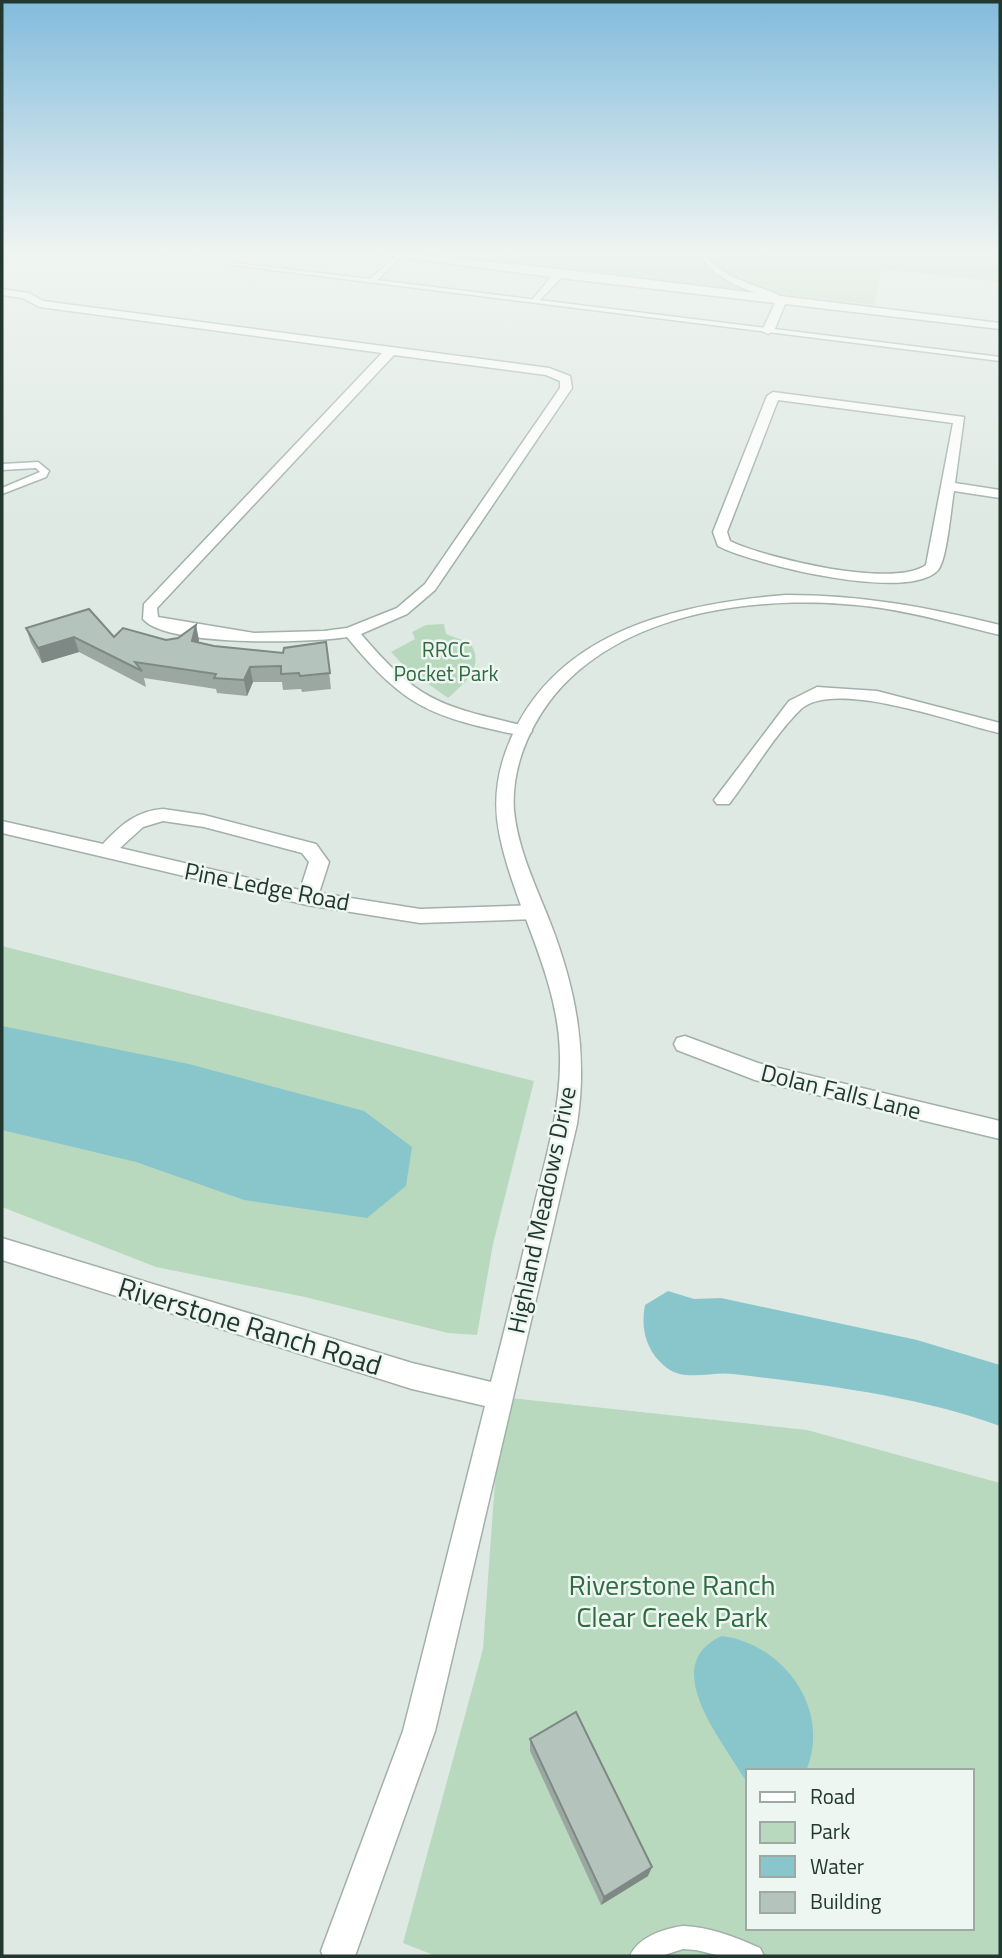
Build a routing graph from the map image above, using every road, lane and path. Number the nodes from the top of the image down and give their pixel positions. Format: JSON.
{"nodes":[{"id":1,"x":342,"y":344,"type":"edge"},
{"id":2,"x":879,"y":344,"type":"edge"},
{"id":3,"x":391,"y":351,"type":"junction"},
{"id":4,"x":1000,"y":359,"type":"edge"},
{"id":5,"x":2,"y":467,"type":"edge"},
{"id":6,"x":948,"y":486,"type":"junction"},
{"id":7,"x":2,"y":491,"type":"edge"},
{"id":8,"x":1000,"y":494,"type":"edge"},
{"id":9,"x":1000,"y":630,"type":"edge"},
{"id":10,"x":351,"y":632,"type":"junction"},
{"id":11,"x":1000,"y":729,"type":"edge"},
{"id":12,"x":523,"y":731,"type":"junction"},
{"id":13,"x":723,"y":800,"type":"dead end"},
{"id":14,"x":2,"y":827,"type":"edge"},
{"id":15,"x":104,"y":853,"type":"junction"},
{"id":16,"x":307,"y":898,"type":"junction"},
{"id":17,"x":536,"y":912,"type":"junction"},
{"id":18,"x":685,"y":1044,"type":"dead end"},
{"id":19,"x":1000,"y":1130,"type":"edge"},
{"id":20,"x":2,"y":1249,"type":"edge"},
{"id":21,"x":501,"y":1397,"type":"junction"},
{"id":22,"x":342,"y":1954,"type":"edge"},
{"id":23,"x":642,"y":1956,"type":"edge"},
{"id":24,"x":752,"y":1956,"type":"edge"}],
"edges":[{"from":1,"to":3,"type":"street"},
{"from":2,"to":4,"type":"lane"},
{"from":3,"to":10,"type":"street"},
{"from":3,"to":10,"type":"street"},
{"from":5,"to":7,"type":"lane"},
{"from":6,"to":6,"type":"street"},
{"from":6,"to":8,"type":"street"},
{"from":9,"to":12,"type":"street","name":"Highland Meadows Drive"},
{"from":10,"to":12,"type":"street"},
{"from":11,"to":13,"type":"street"},
{"from":12,"to":17,"type":"street","name":"Highland Meadows Drive"},
{"from":14,"to":15,"type":"street","name":"Pine Ledge Road"},
{"from":15,"to":16,"type":"street","name":"Pine Ledge Road"},
{"from":15,"to":16,"type":"street"},
{"from":16,"to":17,"type":"street","name":"Pine Ledge Road"},
{"from":17,"to":21,"type":"street","name":"Highland Meadows Drive"},
{"from":18,"to":19,"type":"street","name":"Dolan Falls Lane"},
{"from":20,"to":21,"type":"street","name":"Riverstone Ranch Road"},
{"from":21,"to":22,"type":"street","name":"Highland Meadows Drive"},
{"from":23,"to":24,"type":"lane"}]}
